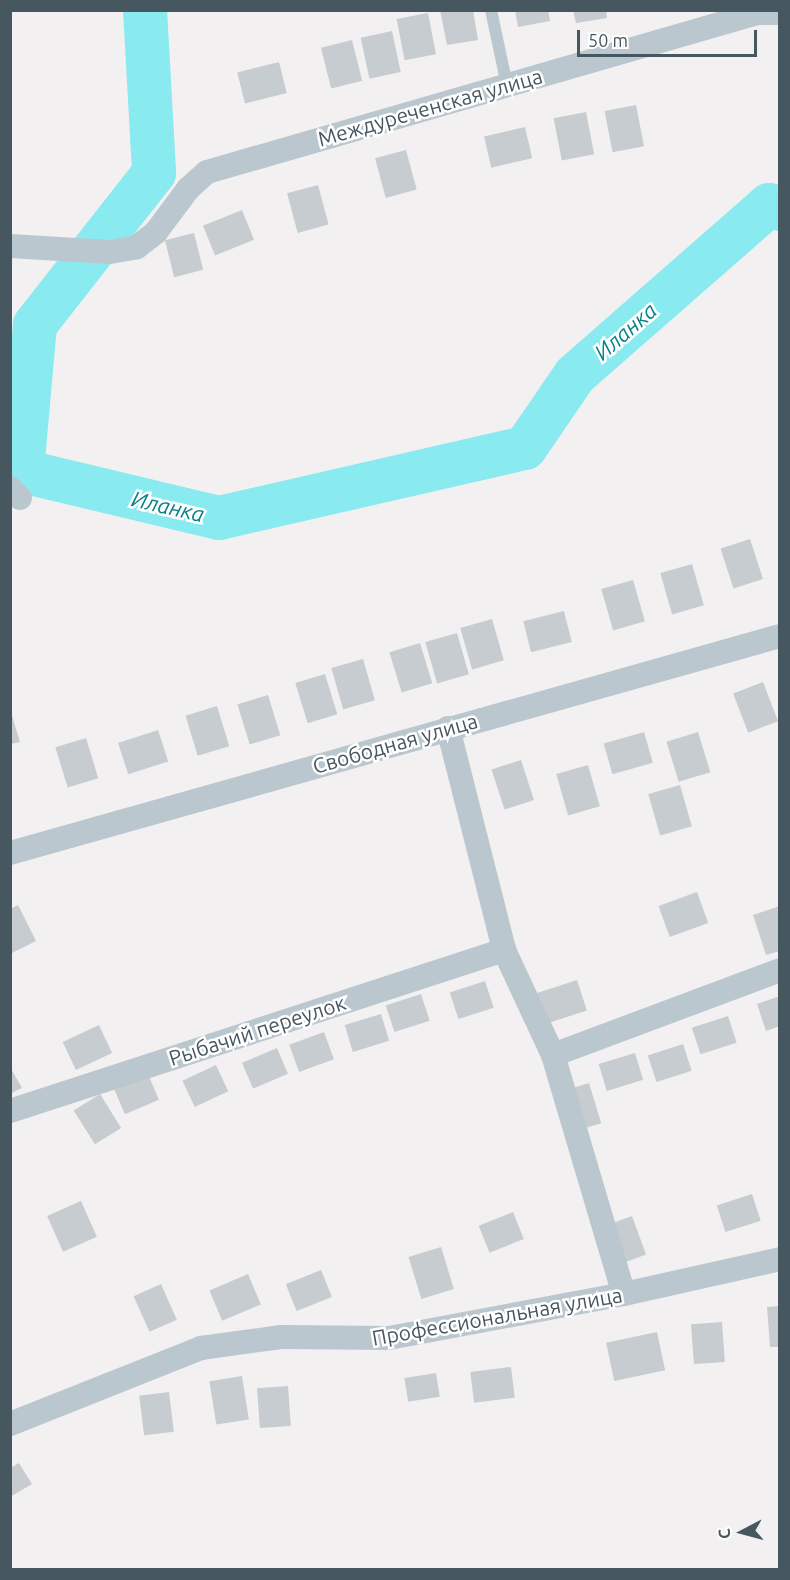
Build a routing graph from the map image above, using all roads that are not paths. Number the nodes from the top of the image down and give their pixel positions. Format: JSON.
{"nodes":[{"id":1,"x":491,"y":10,"type":"edge"},
{"id":2,"x":780,"y":13,"type":"edge"},
{"id":3,"x":507,"y":85,"type":"junction"},
{"id":4,"x":10,"y":246,"type":"edge"},
{"id":5,"x":780,"y":636,"type":"edge"},
{"id":6,"x":448,"y":728,"type":"junction"},
{"id":7,"x":10,"y":854,"type":"edge"},
{"id":8,"x":504,"y":950,"type":"junction"},
{"id":9,"x":780,"y":970,"type":"edge"},
{"id":10,"x":553,"y":1055,"type":"junction"},
{"id":11,"x":10,"y":1111,"type":"edge"},
{"id":12,"x":780,"y":1259,"type":"edge"},
{"id":13,"x":624,"y":1294,"type":"junction"},
{"id":14,"x":10,"y":1424,"type":"edge"}],
"edges":[{"from":1,"to":3,"type":"lane"},
{"from":2,"to":3,"type":"street","name":"Междуреченская улица"},
{"from":3,"to":4,"type":"street","name":"Междуреченская улица"},
{"from":5,"to":6,"type":"street","name":"Свободная улица"},
{"from":6,"to":7,"type":"street","name":"Свободная улица"},
{"from":6,"to":8,"type":"street"},
{"from":8,"to":10,"type":"street"},
{"from":8,"to":11,"type":"street","name":"Рыбачий переулок"},
{"from":9,"to":10,"type":"street"},
{"from":10,"to":13,"type":"street"},
{"from":12,"to":13,"type":"street","name":"Профессиональная улица"},
{"from":13,"to":14,"type":"street","name":"Профессиональная улица"}]}
